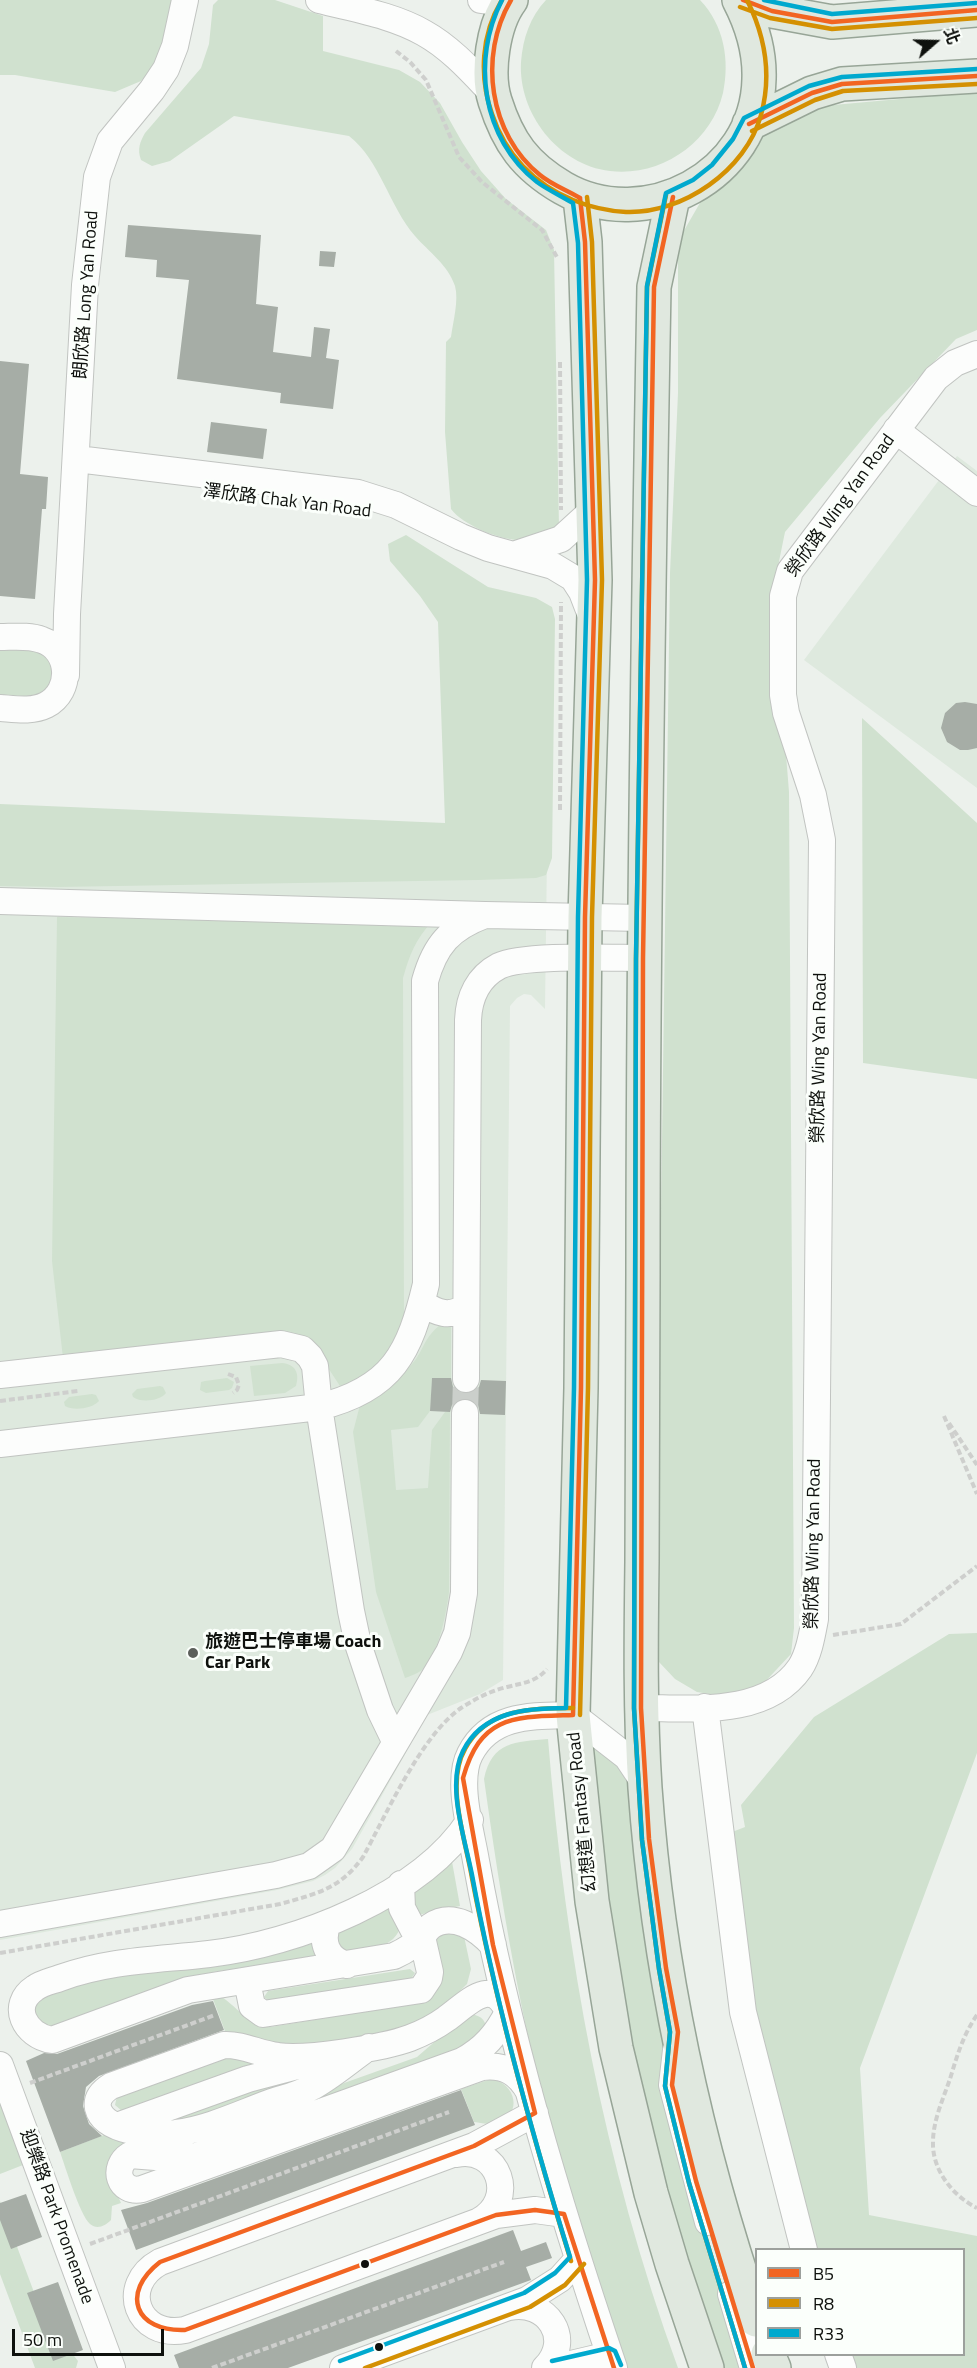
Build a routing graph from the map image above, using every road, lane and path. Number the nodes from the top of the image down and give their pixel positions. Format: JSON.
{"nodes":[{"id":1,"x":185,"y":0,"type":"edge"},
{"id":2,"x":319,"y":0,"type":"edge"},
{"id":3,"x":741,"y":0,"type":"edge"},
{"id":4,"x":500,"y":1,"type":"edge"},
{"id":5,"x":977,"y":10,"type":"edge"},
{"id":6,"x":396,"y":51,"type":"dead end"},
{"id":7,"x":977,"y":76,"type":"edge"},
{"id":8,"x":493,"y":94,"type":"junction"},
{"id":9,"x":749,"y":124,"type":"junction"},
{"id":10,"x":482,"y":182,"type":"dead end"},
{"id":11,"x":674,"y":197,"type":"junction"},
{"id":12,"x":580,"y":198,"type":"junction"},
{"id":13,"x":977,"y":354,"type":"edge"},
{"id":14,"x":896,"y":430,"type":"junction"},
{"id":15,"x":77,"y":459,"type":"junction"},
{"id":16,"x":977,"y":494,"type":"edge"},
{"id":17,"x":595,"y":508,"type":"junction"},
{"id":18,"x":516,"y":554,"type":"junction"},
{"id":19,"x":67,"y":614,"type":"junction"},
{"id":20,"x":594,"y":623,"type":"junction"},
{"id":21,"x":0,"y":637,"type":"edge"},
{"id":22,"x":28,"y":638,"type":"junction"},
{"id":23,"x":66,"y":675,"type":"junction"},
{"id":24,"x":0,"y":708,"type":"edge"},
{"id":25,"x":0,"y":901,"type":"edge"},
{"id":26,"x":485,"y":915,"type":"junction"},
{"id":27,"x":585,"y":917,"type":"junction"},
{"id":28,"x":643,"y":918,"type":"junction"},
{"id":29,"x":584,"y":958,"type":"junction"},
{"id":30,"x":643,"y":958,"type":"junction"},
{"id":31,"x":422,"y":1303,"type":"junction"},
{"id":32,"x":466,"y":1307,"type":"junction"},
{"id":33,"x":227,"y":1374,"type":"dead end"},
{"id":34,"x":0,"y":1375,"type":"edge"},
{"id":35,"x":466,"y":1379,"type":"tunnel mouth"},
{"id":36,"x":80,"y":1391,"type":"dead end"},
{"id":37,"x":230,"y":1395,"type":"dead end"},
{"id":38,"x":0,"y":1401,"type":"edge"},
{"id":39,"x":319,"y":1407,"type":"junction"},
{"id":40,"x":465,"y":1413,"type":"tunnel mouth"},
{"id":41,"x":0,"y":1444,"type":"edge"},
{"id":42,"x":977,"y":1464,"type":"edge"},
{"id":43,"x":977,"y":1494,"type":"edge"},
{"id":44,"x":977,"y":1566,"type":"edge"},
{"id":45,"x":812,"y":1638,"type":"junction"},
{"id":46,"x":705,"y":1707,"type":"junction"},
{"id":47,"x":641,"y":1708,"type":"junction"},
{"id":48,"x":573,"y":1715,"type":"junction"},
{"id":49,"x":395,"y":1741,"type":"junction"},
{"id":50,"x":645,"y":1785,"type":"junction"},
{"id":51,"x":470,"y":1820,"type":"junction"},
{"id":52,"x":401,"y":1884,"type":"junction"},
{"id":53,"x":328,"y":1923,"type":"junction"},
{"id":54,"x":0,"y":1924,"type":"edge"},
{"id":55,"x":422,"y":1937,"type":"junction"},
{"id":56,"x":493,"y":1945,"type":"junction"},
{"id":57,"x":347,"y":1965,"type":"junction"},
{"id":58,"x":247,"y":1981,"type":"junction"},
{"id":59,"x":508,"y":2012,"type":"junction"},
{"id":60,"x":215,"y":2015,"type":"dead end"},
{"id":61,"x":977,"y":2015,"type":"edge"},
{"id":62,"x":678,"y":2032,"type":"junction"},
{"id":63,"x":369,"y":2047,"type":"junction"},
{"id":64,"x":0,"y":2065,"type":"edge"},
{"id":65,"x":9,"y":2091,"type":"junction"},
{"id":66,"x":532,"y":2103,"type":"junction"},
{"id":67,"x":449,"y":2112,"type":"dead end"},
{"id":68,"x":453,"y":2154,"type":"junction"},
{"id":69,"x":977,"y":2208,"type":"edge"},
{"id":70,"x":564,"y":2214,"type":"junction"},
{"id":71,"x":477,"y":2222,"type":"junction"},
{"id":72,"x":803,"y":2248,"type":"edge"},
{"id":73,"x":69,"y":2252,"type":"junction"},
{"id":74,"x":579,"y":2259,"type":"junction"},
{"id":75,"x":504,"y":2262,"type":"dead end"},
{"id":76,"x":509,"y":2307,"type":"junction"},
{"id":77,"x":755,"y":2317,"type":"edge"},
{"id":78,"x":611,"y":2361,"type":"edge"},
{"id":79,"x":112,"y":2368,"type":"edge"},
{"id":80,"x":212,"y":2368,"type":"edge"},
{"id":81,"x":343,"y":2368,"type":"edge"},
{"id":82,"x":545,"y":2368,"type":"edge"},
{"id":83,"x":554,"y":2368,"type":"edge"},
{"id":84,"x":707,"y":2368,"type":"edge"},
{"id":85,"x":753,"y":2368,"type":"edge"}],
"edges":[{"from":1,"to":15,"type":"street","name":"朗欣路 Long Yan Road"},
{"from":2,"to":8,"type":"street"},
{"from":3,"to":5,"type":"main road"},
{"from":3,"to":9,"type":"main road"},
{"from":4,"to":8,"type":"main road"},
{"from":6,"to":10,"type":"path"},
{"from":7,"to":9,"type":"main road"},
{"from":8,"to":12,"type":"main road"},
{"from":9,"to":11,"type":"main road"},
{"from":11,"to":12,"type":"main road"},
{"from":11,"to":28,"type":"main road"},
{"from":12,"to":17,"type":"main road","name":"幻想道 Fantasy Road"},
{"from":13,"to":14,"type":"street","name":"榮欣路 Wing Yan Road"},
{"from":14,"to":16,"type":"street"},
{"from":14,"to":45,"type":"street","name":"榮欣路 Wing Yan Road"},
{"from":15,"to":18,"type":"street","name":"澤欣路 Chak Yan Road"},
{"from":15,"to":19,"type":"street","name":"朗欣路 Long Yan Road"},
{"from":17,"to":18,"type":"street"},
{"from":17,"to":20,"type":"main road","name":"幻想道 Fantasy Road"},
{"from":18,"to":20,"type":"street","name":"澤欣路 Chak Yan Road"},
{"from":19,"to":22,"type":"street"},
{"from":19,"to":23,"type":"street","name":"朗欣路 Long Yan Road"},
{"from":20,"to":27,"type":"main road","name":"幻想道 Fantasy Road"},
{"from":21,"to":22,"type":"street"},
{"from":22,"to":23,"type":"street"},
{"from":23,"to":24,"type":"street"},
{"from":25,"to":26,"type":"street"},
{"from":26,"to":27,"type":"street"},
{"from":26,"to":31,"type":"street"},
{"from":27,"to":28,"type":"street"},
{"from":27,"to":29,"type":"main road","name":"幻想道 Fantasy Road"},
{"from":28,"to":30,"type":"main road"},
{"from":29,"to":30,"type":"street"},
{"from":29,"to":32,"type":"street"},
{"from":29,"to":48,"type":"main road","name":"幻想道 Fantasy Road"},
{"from":30,"to":47,"type":"main road"},
{"from":31,"to":32,"type":"street"},
{"from":31,"to":39,"type":"street"},
{"from":32,"to":35,"type":"street"},
{"from":33,"to":37,"type":"path"},
{"from":34,"to":39,"type":"street"},
{"from":36,"to":38,"type":"path"},
{"from":39,"to":41,"type":"street"},
{"from":39,"to":49,"type":"street"},
{"from":40,"to":49,"type":"street"},
{"from":42,"to":43,"type":"path"},
{"from":44,"to":45,"type":"path"},
{"from":45,"to":46,"type":"street","name":"榮欣路 Wing Yan Road"},
{"from":46,"to":47,"type":"street","name":"榮欣路 Wing Yan Road"},
{"from":46,"to":72,"type":"street"},
{"from":47,"to":50,"type":"main road"},
{"from":48,"to":50,"type":"street"},
{"from":48,"to":51,"type":"street"},
{"from":48,"to":84,"type":"main road","name":"幻想道 Fantasy Road"},
{"from":49,"to":54,"type":"street"},
{"from":50,"to":62,"type":"main road"},
{"from":51,"to":52,"type":"street"},
{"from":51,"to":56,"type":"street"},
{"from":52,"to":53,"type":"street"},
{"from":52,"to":55,"type":"street"},
{"from":53,"to":57,"type":"street"},
{"from":53,"to":58,"type":"street"},
{"from":55,"to":56,"type":"street"},
{"from":55,"to":57,"type":"street"},
{"from":55,"to":58,"type":"street"},
{"from":56,"to":59,"type":"street"},
{"from":57,"to":58,"type":"street"},
{"from":59,"to":63,"type":"street"},
{"from":59,"to":66,"type":"street"},
{"from":59,"to":66,"type":"street"},
{"from":60,"to":65,"type":"path"},
{"from":61,"to":69,"type":"path"},
{"from":62,"to":77,"type":"main road"},
{"from":62,"to":85,"type":"street"},
{"from":63,"to":63,"type":"street"},
{"from":64,"to":65,"type":"street","name":"迎樂路 Park Promenade"},
{"from":65,"to":73,"type":"street","name":"迎樂路 Park Promenade"},
{"from":66,"to":68,"type":"street"},
{"from":66,"to":70,"type":"street"},
{"from":67,"to":73,"type":"path"},
{"from":68,"to":71,"type":"street"},
{"from":68,"to":71,"type":"street"},
{"from":70,"to":71,"type":"street"},
{"from":70,"to":74,"type":"street"},
{"from":73,"to":79,"type":"street","name":"迎樂路 Park Promenade"},
{"from":74,"to":76,"type":"street"},
{"from":74,"to":78,"type":"street"},
{"from":75,"to":80,"type":"path"},
{"from":76,"to":81,"type":"street"},
{"from":76,"to":82,"type":"street"},
{"from":78,"to":83,"type":"street"}]}
